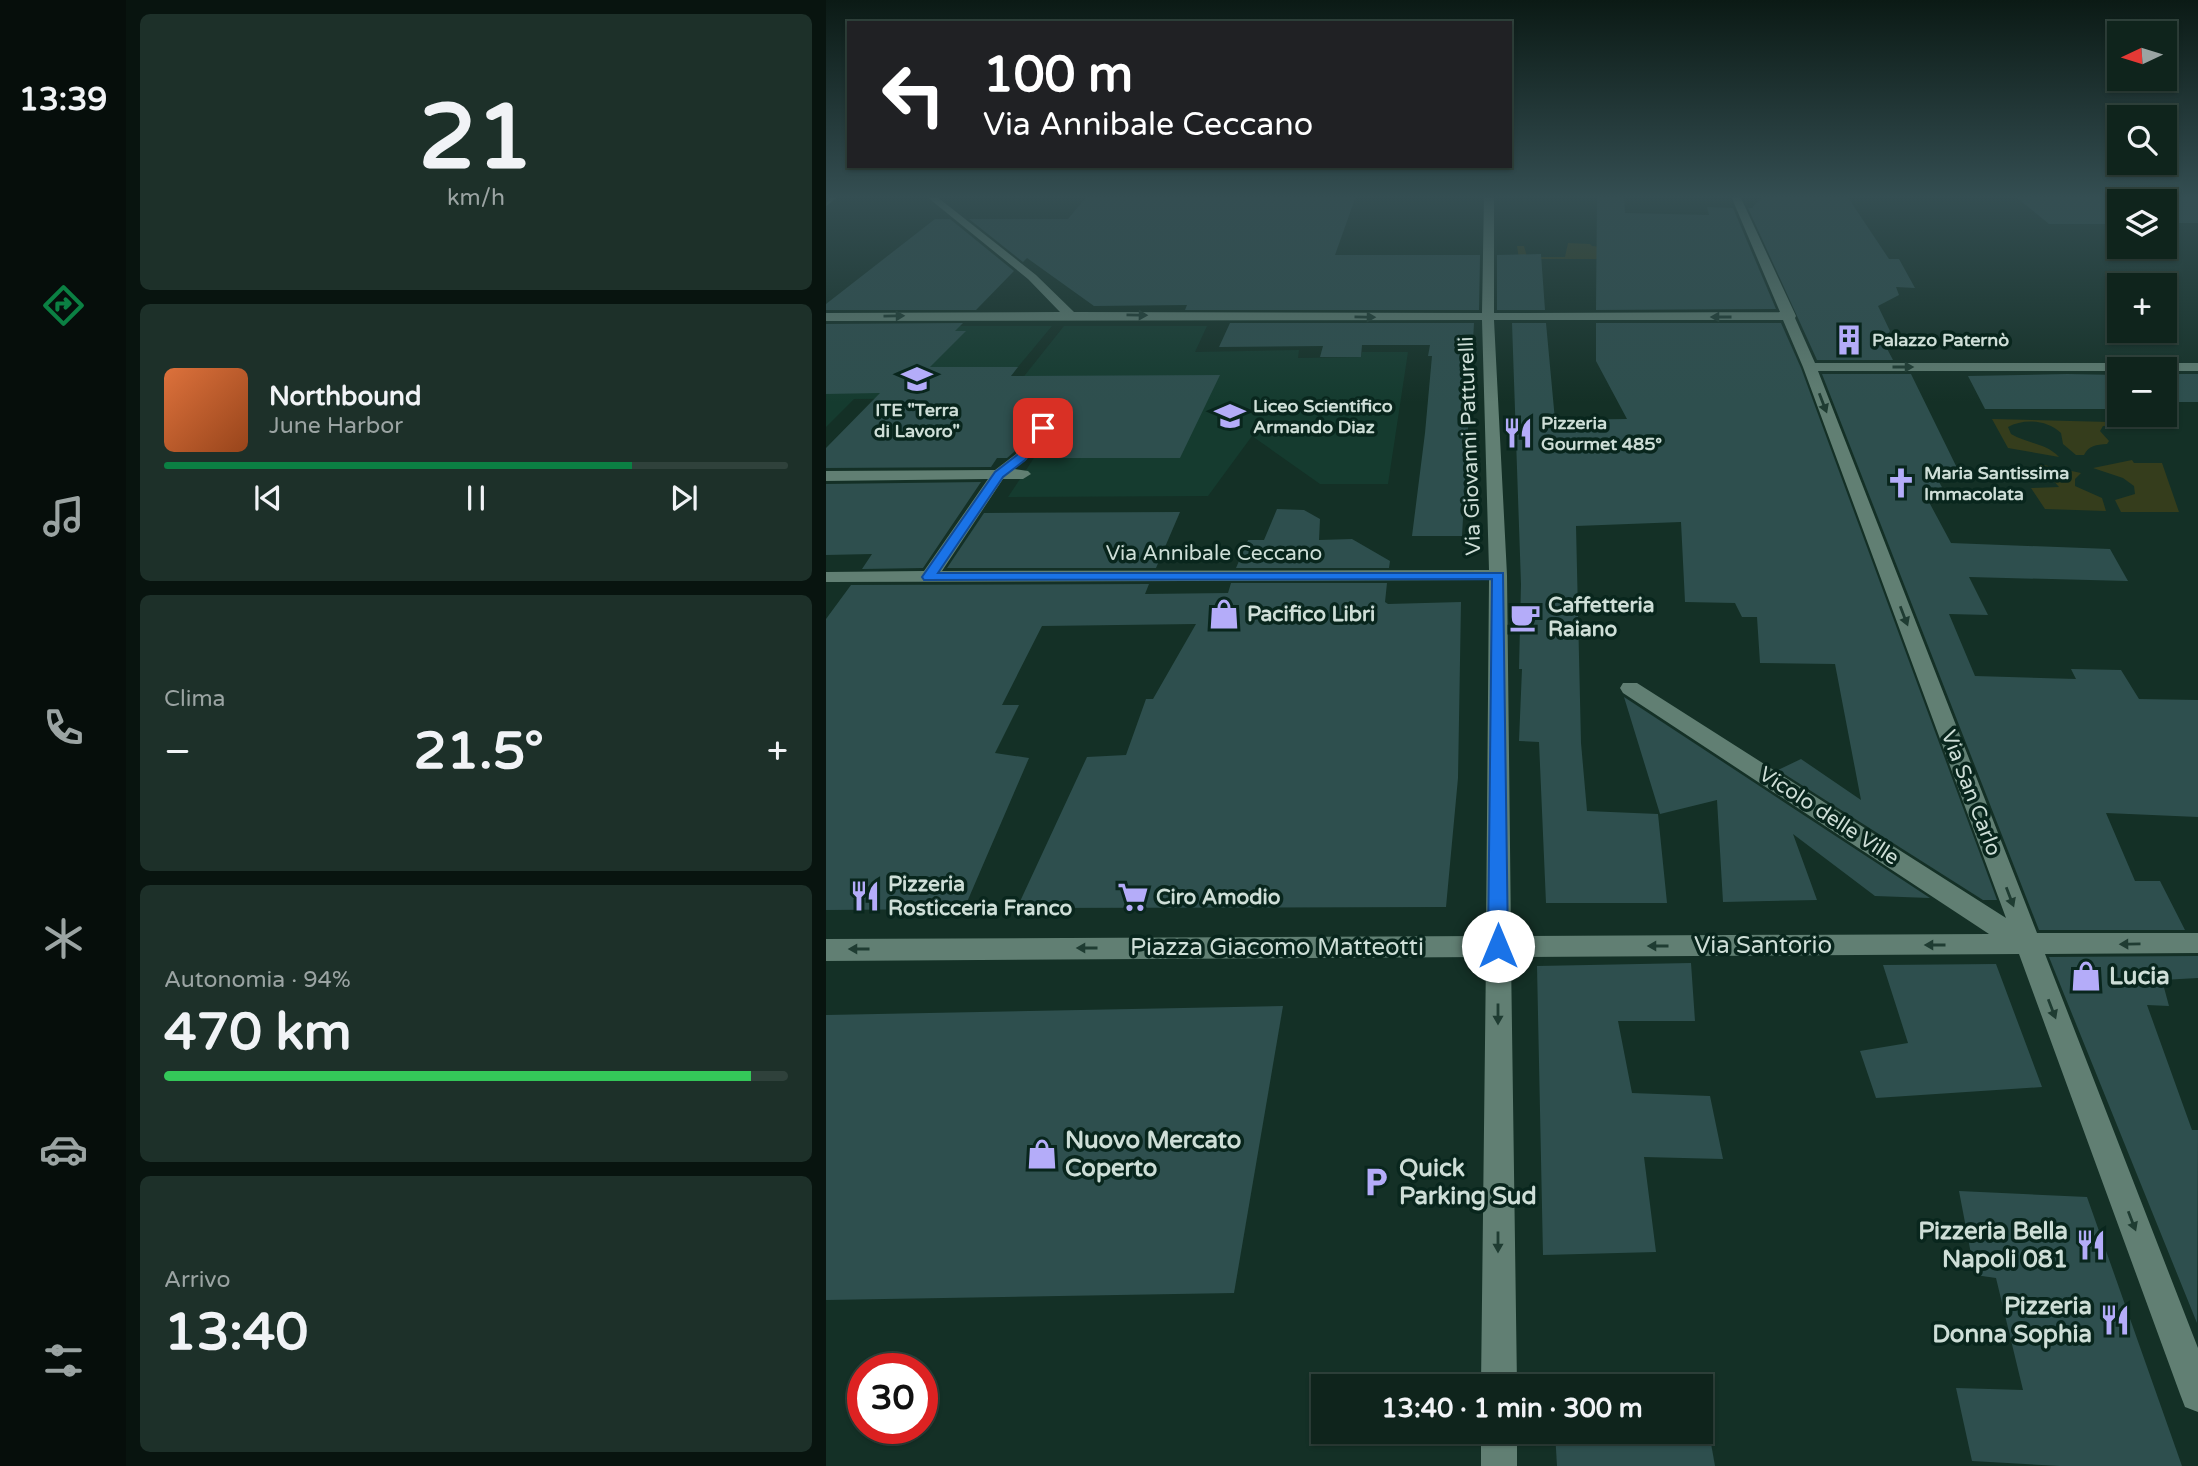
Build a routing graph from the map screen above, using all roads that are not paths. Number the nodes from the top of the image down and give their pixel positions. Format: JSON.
{"nodes":[{"id":1,"x":1015,"y":264,"type":"edge"},
{"id":2,"x":1488,"y":264,"type":"edge"},
{"id":3,"x":1766,"y":264,"type":"edge"},
{"id":4,"x":1069,"y":314,"type":"junction"},
{"id":5,"x":1790,"y":316,"type":"junction"},
{"id":6,"x":826,"y":317,"type":"edge"},
{"id":7,"x":1488,"y":318,"type":"junction"},
{"id":8,"x":1810,"y":367,"type":"junction"},
{"id":9,"x":2198,"y":367,"type":"edge"},
{"id":10,"x":1043,"y":428,"type":"dead end"},
{"id":11,"x":999,"y":474,"type":"junction"},
{"id":12,"x":1023,"y":474,"type":"dead end"},
{"id":13,"x":826,"y":475,"type":"edge"},
{"id":14,"x":1498,"y":575,"type":"junction"},
{"id":15,"x":826,"y":577,"type":"edge"},
{"id":16,"x":929,"y":577,"type":"junction"},
{"id":17,"x":1630,"y":688,"type":"dead end"},
{"id":18,"x":2198,"y":943,"type":"edge"},
{"id":19,"x":2027,"y":945,"type":"junction"},
{"id":20,"x":1498,"y":946,"type":"junction"},
{"id":21,"x":826,"y":950,"type":"edge"},
{"id":22,"x":1499,"y":1374,"type":"edge"},
{"id":23,"x":2198,"y":1394,"type":"edge"},
{"id":24,"x":1499,"y":1444,"type":"edge"},
{"id":25,"x":1499,"y":1466,"type":"edge"}],
"edges":[{"from":1,"to":4,"type":"street"},
{"from":2,"to":7,"type":"street","name":"Via Giovanni Patturelli"},
{"from":3,"to":5,"type":"street","name":"Via San Carlo"},
{"from":6,"to":4,"type":"street","one_way":true},
{"from":4,"to":7,"type":"street","one_way":true},
{"from":5,"to":7,"type":"street","one_way":true},
{"from":5,"to":8,"type":"street","name":"Via San Carlo"},
{"from":7,"to":14,"type":"street","name":"Via Giovanni Patturelli"},
{"from":8,"to":9,"type":"street","one_way":true},
{"from":8,"to":19,"type":"street","name":"Via San Carlo","one_way":true},
{"from":10,"to":11,"type":"street"},
{"from":11,"to":12,"type":"street"},
{"from":11,"to":13,"type":"street"},
{"from":11,"to":16,"type":"street"},
{"from":14,"to":16,"type":"street","name":"Via Annibale Ceccano"},
{"from":14,"to":20,"type":"street","name":"Via Giovanni Patturelli"},
{"from":15,"to":16,"type":"street","name":"Via Annibale Ceccano"},
{"from":17,"to":19,"type":"street","name":"Vicolo delle Ville"},
{"from":18,"to":19,"type":"street","name":"Via Santorio","one_way":true},
{"from":19,"to":20,"type":"street","name":"Via Santorio","one_way":true},
{"from":19,"to":23,"type":"street","name":"Via San Carlo","one_way":true},
{"from":20,"to":21,"type":"street","name":"Piazza Giacomo Matteotti","one_way":true},
{"from":20,"to":22,"type":"street","one_way":true},
{"from":24,"to":25,"type":"street"}]}
